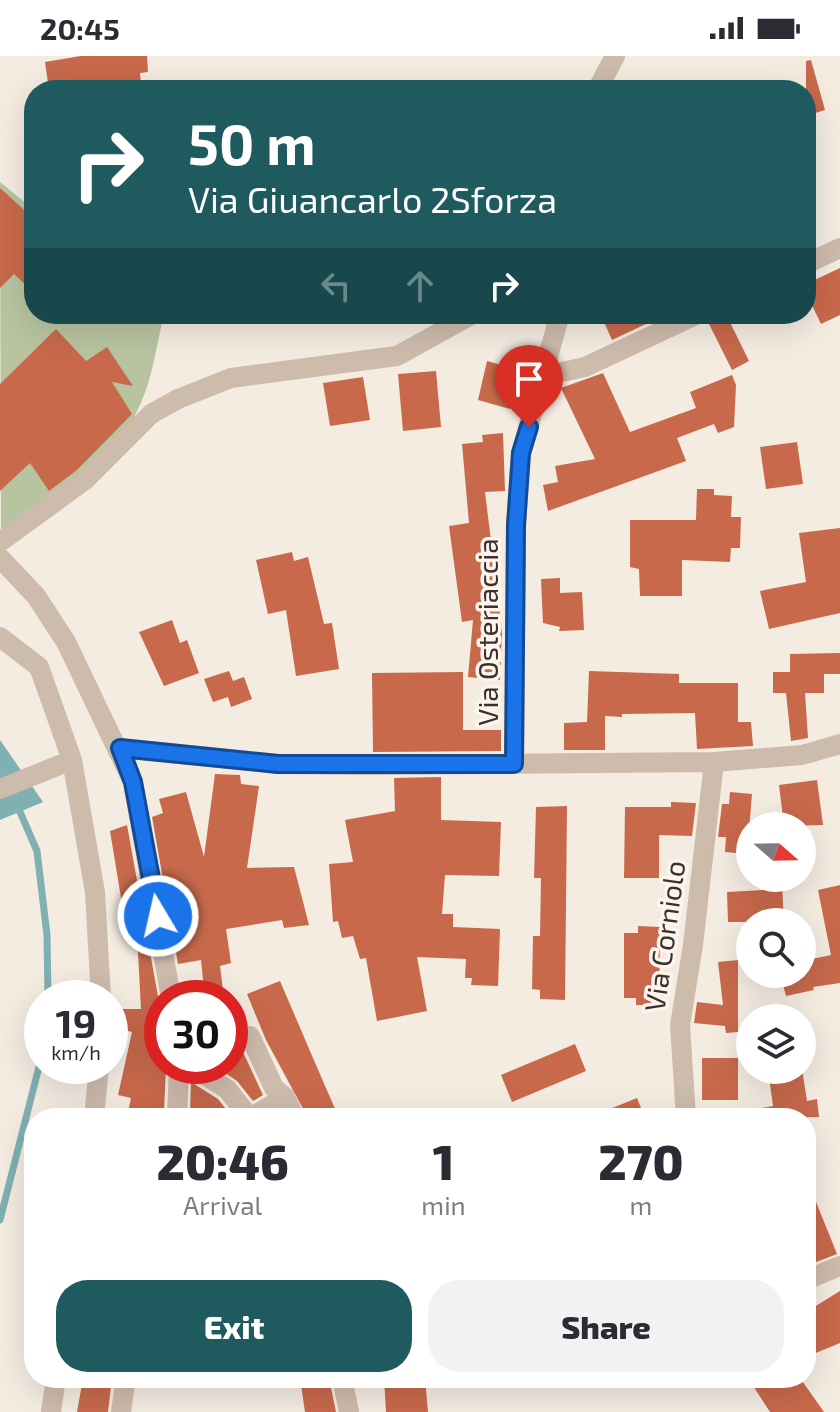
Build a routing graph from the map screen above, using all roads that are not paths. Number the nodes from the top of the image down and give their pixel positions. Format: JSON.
{"nodes":[{"id":1,"x":615,"y":56,"type":"edge"},
{"id":2,"x":602,"y":80,"type":"edge"},
{"id":3,"x":840,"y":248,"type":"edge"},
{"id":4,"x":816,"y":259,"type":"edge"},
{"id":5,"x":455,"y":324,"type":"edge"},
{"id":6,"x":557,"y":324,"type":"edge"},
{"id":7,"x":677,"y":324,"type":"edge"},
{"id":8,"x":544,"y":376,"type":"junction"},
{"id":9,"x":0,"y":542,"type":"edge"},
{"id":10,"x":0,"y":558,"type":"edge"},
{"id":11,"x":0,"y":637,"type":"edge"},
{"id":12,"x":840,"y":744,"type":"edge"},
{"id":13,"x":120,"y":748,"type":"junction"},
{"id":14,"x":72,"y":760,"type":"junction"},
{"id":15,"x":714,"y":762,"type":"junction"},
{"id":16,"x":514,"y":764,"type":"junction"},
{"id":17,"x":0,"y":789,"type":"edge"},
{"id":18,"x":100,"y":980,"type":"edge"},
{"id":19,"x":168,"y":980,"type":"edge"},
{"id":20,"x":248,"y":1036,"type":"edge"},
{"id":21,"x":97,"y":1084,"type":"edge"},
{"id":22,"x":178,"y":1084,"type":"edge"},
{"id":23,"x":219,"y":1084,"type":"edge"},
{"id":24,"x":285,"y":1097,"type":"junction"},
{"id":25,"x":95,"y":1108,"type":"edge"},
{"id":26,"x":177,"y":1108,"type":"edge"},
{"id":27,"x":242,"y":1108,"type":"edge"},
{"id":28,"x":267,"y":1108,"type":"edge"},
{"id":29,"x":290,"y":1108,"type":"edge"},
{"id":30,"x":685,"y":1108,"type":"edge"},
{"id":31,"x":840,"y":1266,"type":"edge"},
{"id":32,"x":816,"y":1276,"type":"edge"},
{"id":33,"x":55,"y":1388,"type":"edge"},
{"id":34,"x":125,"y":1388,"type":"edge"},
{"id":35,"x":344,"y":1388,"type":"edge"},
{"id":36,"x":51,"y":1412,"type":"edge"},
{"id":37,"x":121,"y":1412,"type":"edge"},
{"id":38,"x":349,"y":1412,"type":"edge"}],
"edges":[{"from":1,"to":2,"type":"street"},
{"from":3,"to":4,"type":"street"},
{"from":5,"to":9,"type":"street"},
{"from":6,"to":8,"type":"street","name":"Via Osteriaccia"},
{"from":7,"to":8,"type":"street"},
{"from":8,"to":16,"type":"street","name":"Via Osteriaccia"},
{"from":10,"to":13,"type":"street"},
{"from":11,"to":14,"type":"street"},
{"from":12,"to":15,"type":"street"},
{"from":13,"to":16,"type":"street"},
{"from":13,"to":19,"type":"street"},
{"from":14,"to":17,"type":"street"},
{"from":14,"to":18,"type":"street"},
{"from":15,"to":16,"type":"street"},
{"from":15,"to":30,"type":"street","name":"Via Corniolo"},
{"from":20,"to":24,"type":"street"},
{"from":21,"to":25,"type":"street"},
{"from":22,"to":26,"type":"street"},
{"from":23,"to":27,"type":"street"},
{"from":24,"to":28,"type":"street"},
{"from":24,"to":29,"type":"street"},
{"from":31,"to":32,"type":"street"},
{"from":33,"to":36,"type":"street"},
{"from":34,"to":37,"type":"street"},
{"from":35,"to":38,"type":"street"}]}
